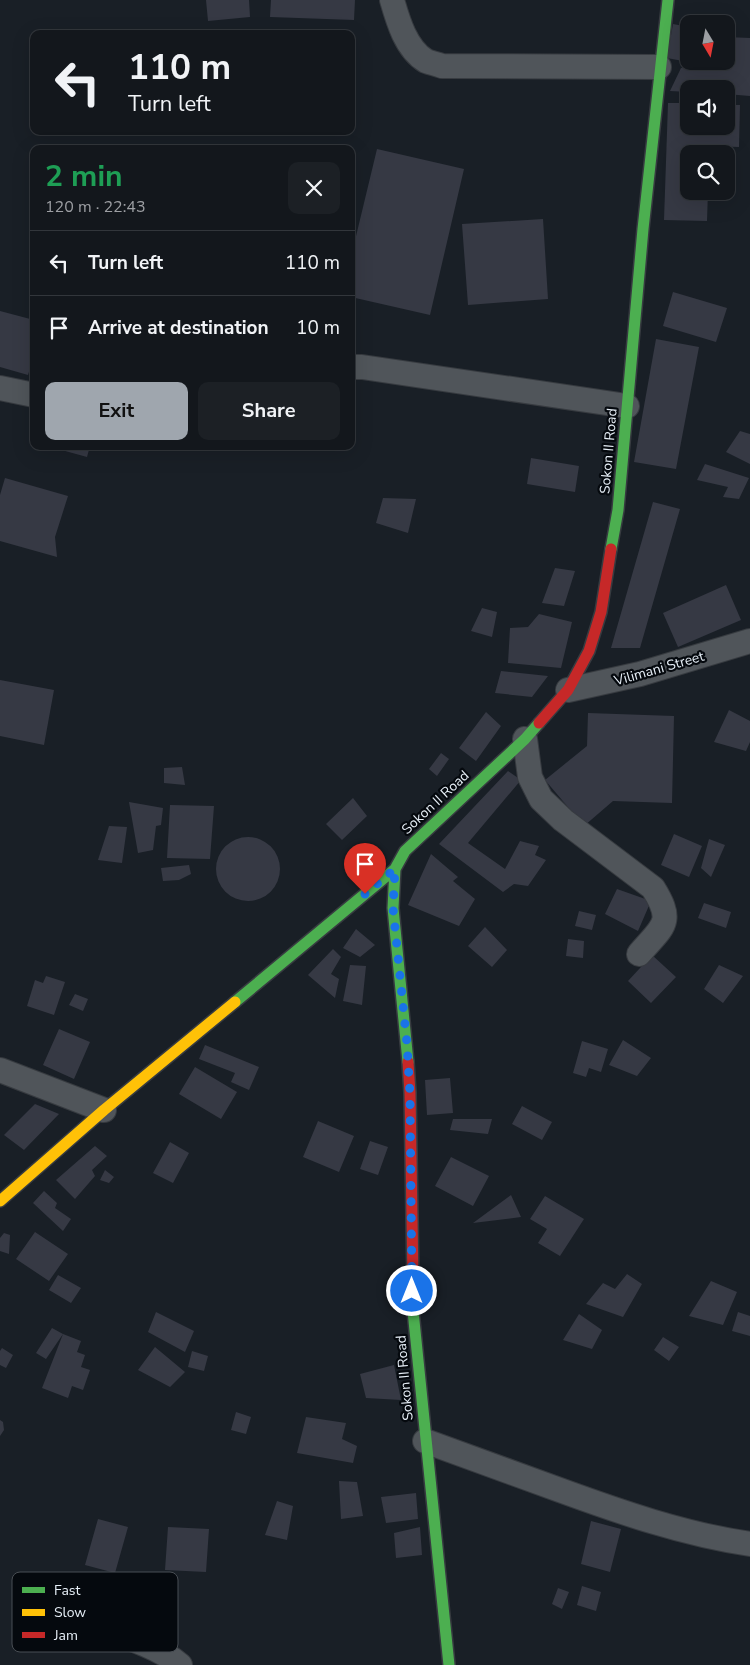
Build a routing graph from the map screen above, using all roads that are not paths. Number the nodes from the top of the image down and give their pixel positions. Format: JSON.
{"nodes":[{"id":1,"x":392,"y":0,"type":"edge"},
{"id":2,"x":668,"y":0,"type":"edge"},
{"id":3,"x":659,"y":67,"type":"junction"},
{"id":4,"x":355,"y":367,"type":"edge"},
{"id":5,"x":0,"y":388,"type":"edge"},
{"id":6,"x":30,"y":394,"type":"edge"},
{"id":7,"x":627,"y":406,"type":"junction"},
{"id":8,"x":750,"y":641,"type":"edge"},
{"id":9,"x":568,"y":690,"type":"junction"},
{"id":10,"x":525,"y":739,"type":"junction"},
{"id":11,"x":395,"y":869,"type":"junction"},
{"id":12,"x":640,"y":954,"type":"dead end"},
{"id":13,"x":0,"y":1070,"type":"edge"},
{"id":14,"x":104,"y":1110,"type":"junction"},
{"id":15,"x":0,"y":1201,"type":"edge"},
{"id":16,"x":425,"y":1441,"type":"junction"},
{"id":17,"x":750,"y":1544,"type":"edge"},
{"id":18,"x":160,"y":1652,"type":"edge"},
{"id":19,"x":180,"y":1665,"type":"edge"},
{"id":20,"x":449,"y":1665,"type":"edge"}],
"edges":[{"from":1,"to":3,"type":"street"},
{"from":2,"to":3,"type":"street","name":"Sokon II Road"},
{"from":3,"to":7,"type":"street","name":"Sokon II Road"},
{"from":4,"to":7,"type":"street"},
{"from":5,"to":6,"type":"street"},
{"from":7,"to":9,"type":"street","name":"Sokon II Road"},
{"from":8,"to":9,"type":"street","name":"Vilimani Street"},
{"from":9,"to":10,"type":"street","name":"Sokon II Road"},
{"from":10,"to":11,"type":"street","name":"Sokon II Road"},
{"from":10,"to":12,"type":"street"},
{"from":11,"to":14,"type":"street"},
{"from":11,"to":16,"type":"street","name":"Sokon II Road"},
{"from":13,"to":14,"type":"street"},
{"from":14,"to":15,"type":"street"},
{"from":16,"to":17,"type":"street"},
{"from":16,"to":20,"type":"street","name":"Sokon II Road"},
{"from":18,"to":19,"type":"street"}]}
